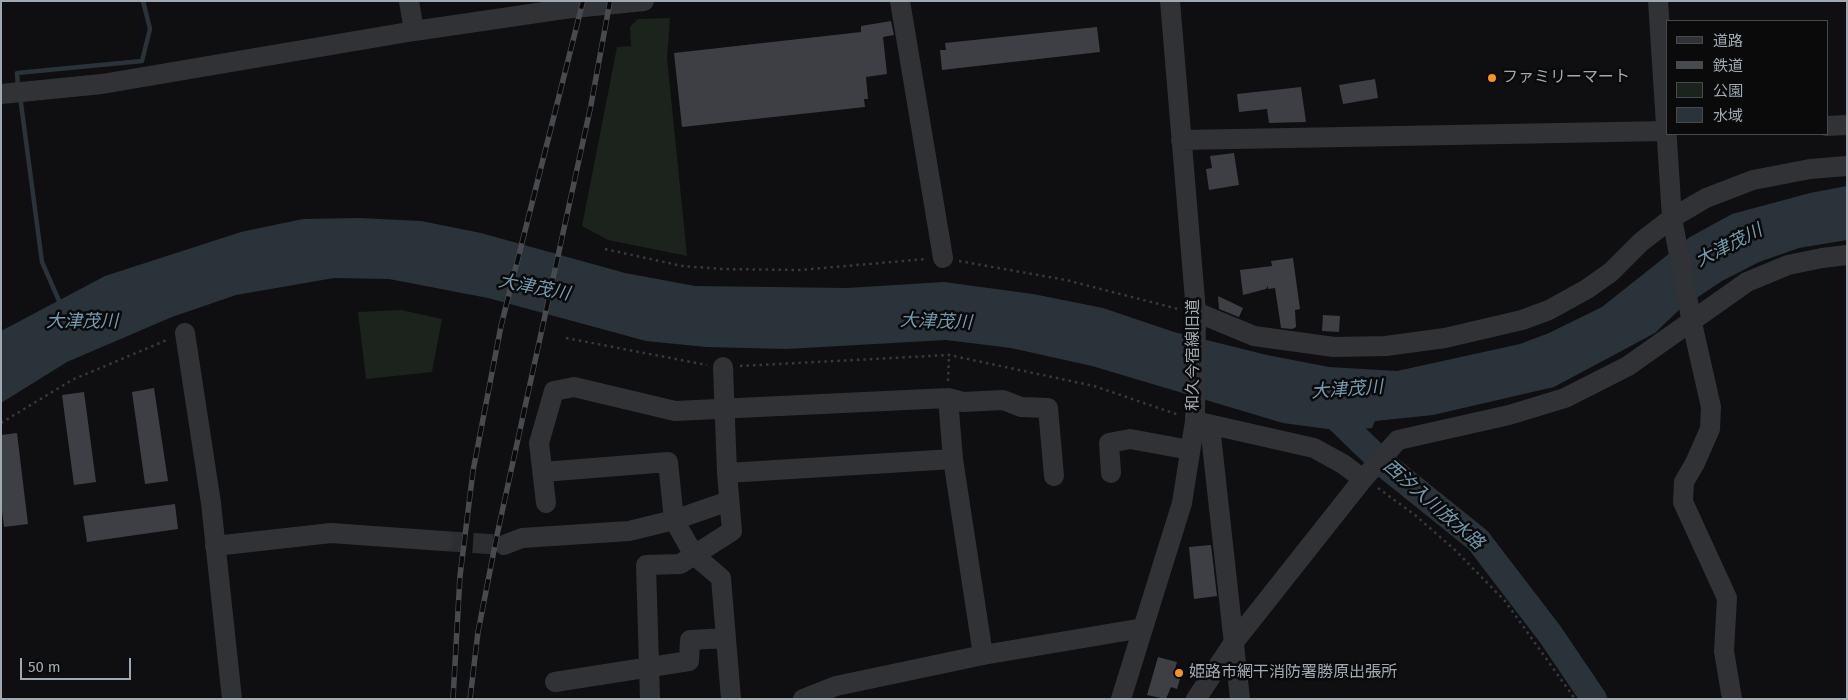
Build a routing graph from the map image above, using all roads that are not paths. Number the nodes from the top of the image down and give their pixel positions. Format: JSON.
{"nodes":[{"id":1,"x":409,"y":1,"type":"edge"},
{"id":2,"x":644,"y":1,"type":"edge"},
{"id":3,"x":900,"y":1,"type":"edge"},
{"id":4,"x":1170,"y":1,"type":"edge"},
{"id":5,"x":1658,"y":1,"type":"edge"},
{"id":6,"x":565,"y":5,"type":"edge"},
{"id":7,"x":414,"y":31,"type":"junction"},
{"id":8,"x":1,"y":94,"type":"edge"},
{"id":9,"x":1666,"y":130,"type":"edge"},
{"id":10,"x":1666,"y":135,"type":"edge"},
{"id":11,"x":1181,"y":140,"type":"junction"},
{"id":12,"x":1847,"y":166,"type":"edge"},
{"id":13,"x":1672,"y":218,"type":"junction"},
{"id":14,"x":1847,"y":255,"type":"edge"},
{"id":15,"x":943,"y":258,"type":"road end"},
{"id":16,"x":1196,"y":312,"type":"junction"},
{"id":17,"x":1692,"y":323,"type":"junction"},
{"id":18,"x":185,"y":333,"type":"road end"},
{"id":19,"x":723,"y":367,"type":"road end"},
{"id":20,"x":948,"y":398,"type":"junction"},
{"id":21,"x":726,"y":407,"type":"junction"},
{"id":22,"x":1202,"y":424,"type":"junction"},
{"id":23,"x":1190,"y":450,"type":"junction"},
{"id":24,"x":954,"y":459,"type":"junction"},
{"id":25,"x":543,"y":472,"type":"junction"},
{"id":26,"x":727,"y":473,"type":"junction"},
{"id":27,"x":1111,"y":473,"type":"dead end"},
{"id":28,"x":1054,"y":476,"type":"dead end"},
{"id":29,"x":1363,"y":479,"type":"junction"},
{"id":30,"x":729,"y":501,"type":"junction"},
{"id":31,"x":546,"y":503,"type":"dead end"},
{"id":32,"x":674,"y":520,"type":"junction"},
{"id":33,"x":444,"y":541,"type":"tunnel mouth"},
{"id":34,"x":504,"y":545,"type":"tunnel mouth"},
{"id":35,"x":216,"y":546,"type":"junction"},
{"id":36,"x":694,"y":555,"type":"junction"},
{"id":37,"x":1143,"y":628,"type":"junction"},
{"id":38,"x":726,"y":638,"type":"junction"},
{"id":39,"x":1234,"y":642,"type":"junction"},
{"id":40,"x":983,"y":655,"type":"junction"},
{"id":41,"x":648,"y":667,"type":"junction"},
{"id":42,"x":555,"y":682,"type":"dead end"},
{"id":43,"x":232,"y":699,"type":"edge"},
{"id":44,"x":650,"y":699,"type":"edge"},
{"id":45,"x":731,"y":699,"type":"edge"},
{"id":46,"x":803,"y":699,"type":"edge"},
{"id":47,"x":1121,"y":699,"type":"edge"},
{"id":48,"x":1196,"y":699,"type":"edge"},
{"id":49,"x":1240,"y":699,"type":"edge"},
{"id":50,"x":1732,"y":699,"type":"edge"}],
"edges":[{"from":1,"to":7,"type":"street"},
{"from":2,"to":6,"type":"street"},
{"from":3,"to":15,"type":"street"},
{"from":4,"to":11,"type":"street","name":"和久今宿線旧道"},
{"from":5,"to":9,"type":"street"},
{"from":6,"to":7,"type":"street"},
{"from":7,"to":8,"type":"street"},
{"from":9,"to":11,"type":"street"},
{"from":10,"to":13,"type":"street"},
{"from":11,"to":16,"type":"street","name":"和久今宿線旧道"},
{"from":12,"to":13,"type":"street"},
{"from":13,"to":16,"type":"street"},
{"from":13,"to":17,"type":"street"},
{"from":14,"to":17,"type":"street"},
{"from":16,"to":22,"type":"street","name":"和久今宿線旧道"},
{"from":17,"to":29,"type":"street"},
{"from":17,"to":50,"type":"street"},
{"from":18,"to":35,"type":"street"},
{"from":19,"to":21,"type":"street"},
{"from":20,"to":21,"type":"street"},
{"from":20,"to":24,"type":"street"},
{"from":20,"to":28,"type":"street"},
{"from":21,"to":25,"type":"street"},
{"from":21,"to":26,"type":"street"},
{"from":22,"to":23,"type":"street","name":"和久今宿線旧道"},
{"from":22,"to":29,"type":"street"},
{"from":22,"to":39,"type":"street"},
{"from":23,"to":27,"type":"street"},
{"from":23,"to":37,"type":"street","name":"和久今宿線旧道"},
{"from":24,"to":26,"type":"street"},
{"from":24,"to":40,"type":"street"},
{"from":25,"to":31,"type":"street"},
{"from":25,"to":32,"type":"street"},
{"from":26,"to":30,"type":"street"},
{"from":29,"to":39,"type":"street"},
{"from":30,"to":32,"type":"street"},
{"from":30,"to":36,"type":"street"},
{"from":32,"to":34,"type":"street"},
{"from":32,"to":36,"type":"street"},
{"from":33,"to":35,"type":"street"},
{"from":35,"to":43,"type":"street"},
{"from":36,"to":38,"type":"street"},
{"from":36,"to":41,"type":"street"},
{"from":37,"to":40,"type":"street"},
{"from":37,"to":47,"type":"street","name":"和久今宿線旧道"},
{"from":38,"to":41,"type":"street"},
{"from":38,"to":45,"type":"street"},
{"from":39,"to":48,"type":"street"},
{"from":39,"to":49,"type":"street"},
{"from":40,"to":46,"type":"street"},
{"from":41,"to":42,"type":"street"},
{"from":41,"to":44,"type":"street"}]}
